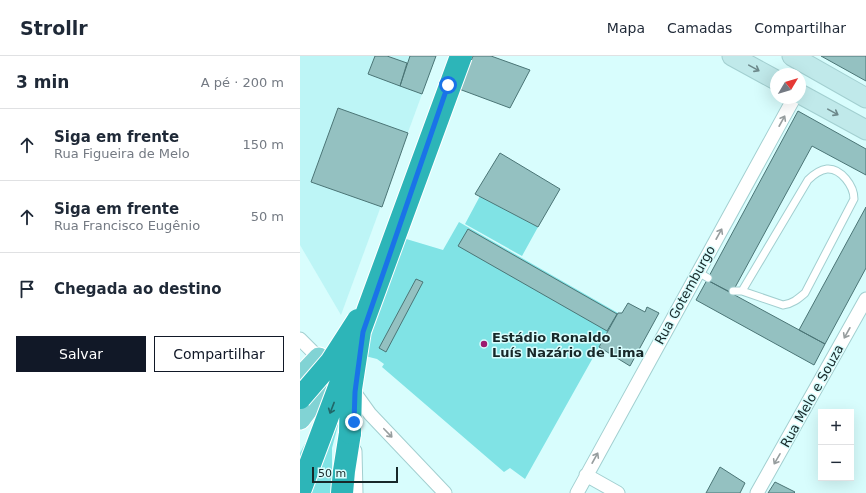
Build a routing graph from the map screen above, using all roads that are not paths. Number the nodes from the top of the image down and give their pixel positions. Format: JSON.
{"nodes":[{"id":1,"x":459,"y":56,"type":"edge"},
{"id":2,"x":732,"y":56,"type":"edge"},
{"id":3,"x":792,"y":56,"type":"edge"},
{"id":4,"x":811,"y":67,"type":"junction"},
{"id":5,"x":770,"y":77,"type":"edge"},
{"id":6,"x":806,"y":77,"type":"edge"},
{"id":7,"x":806,"y":97,"type":"edge"},
{"id":8,"x":866,"y":98,"type":"edge"},
{"id":9,"x":791,"y":104,"type":"edge"},
{"id":10,"x":866,"y":130,"type":"edge"},
{"id":11,"x":742,"y":291,"type":"junction"},
{"id":12,"x":733,"y":292,"type":"dead end"},
{"id":13,"x":866,"y":299,"type":"edge"},
{"id":14,"x":362,"y":325,"type":"junction"},
{"id":15,"x":300,"y":339,"type":"edge"},
{"id":16,"x":319,"y":358,"type":"junction"},
{"id":17,"x":334,"y":372,"type":"junction"},
{"id":18,"x":300,"y":378,"type":"edge"},
{"id":19,"x":355,"y":392,"type":"junction"},
{"id":20,"x":300,"y":398,"type":"edge"},
{"id":21,"x":370,"y":414,"type":"junction"},
{"id":22,"x":300,"y":419,"type":"edge"},
{"id":23,"x":352,"y":427,"type":"junction"},
{"id":24,"x":586,"y":475,"type":"junction"},
{"id":25,"x":300,"y":491,"type":"edge"},
{"id":26,"x":342,"y":493,"type":"edge"},
{"id":27,"x":352,"y":493,"type":"edge"},
{"id":28,"x":356,"y":493,"type":"edge"},
{"id":29,"x":445,"y":493,"type":"edge"},
{"id":30,"x":577,"y":493,"type":"edge"},
{"id":31,"x":618,"y":493,"type":"edge"},
{"id":32,"x":757,"y":493,"type":"edge"}],
"edges":[{"from":1,"to":14,"type":"highway","bridge":true},
{"from":1,"to":23,"type":"highway","bridge":true},
{"from":2,"to":5,"type":"street","one_way":true},
{"from":3,"to":4,"type":"street"},
{"from":4,"to":6,"type":"street"},
{"from":4,"to":8,"type":"street"},
{"from":7,"to":10,"type":"street","one_way":true},
{"from":24,"to":9,"type":"street","name":"Rua Gotemburgo","one_way":true},
{"from":11,"to":11,"type":"lane"},
{"from":11,"to":12,"type":"lane"},
{"from":13,"to":32,"type":"street","name":"Rua Melo e Souza","one_way":true},
{"from":14,"to":17,"type":"street"},
{"from":14,"to":19,"type":"street"},
{"from":14,"to":20,"type":"highway","bridge":true},
{"from":14,"to":25,"type":"highway","one_way":true,"bridge":true},
{"from":15,"to":16,"type":"street"},
{"from":16,"to":17,"type":"street"},
{"from":16,"to":18,"type":"main road"},
{"from":17,"to":19,"type":"street"},
{"from":17,"to":22,"type":"main road"},
{"from":19,"to":21,"type":"street"},
{"from":19,"to":23,"type":"street"},
{"from":21,"to":23,"type":"street"},
{"from":21,"to":29,"type":"street","one_way":true},
{"from":23,"to":26,"type":"highway"},
{"from":23,"to":27,"type":"highway"},
{"from":23,"to":28,"type":"street"},
{"from":24,"to":30,"type":"street","name":"Rua Gotemburgo"},
{"from":24,"to":31,"type":"street"}]}
